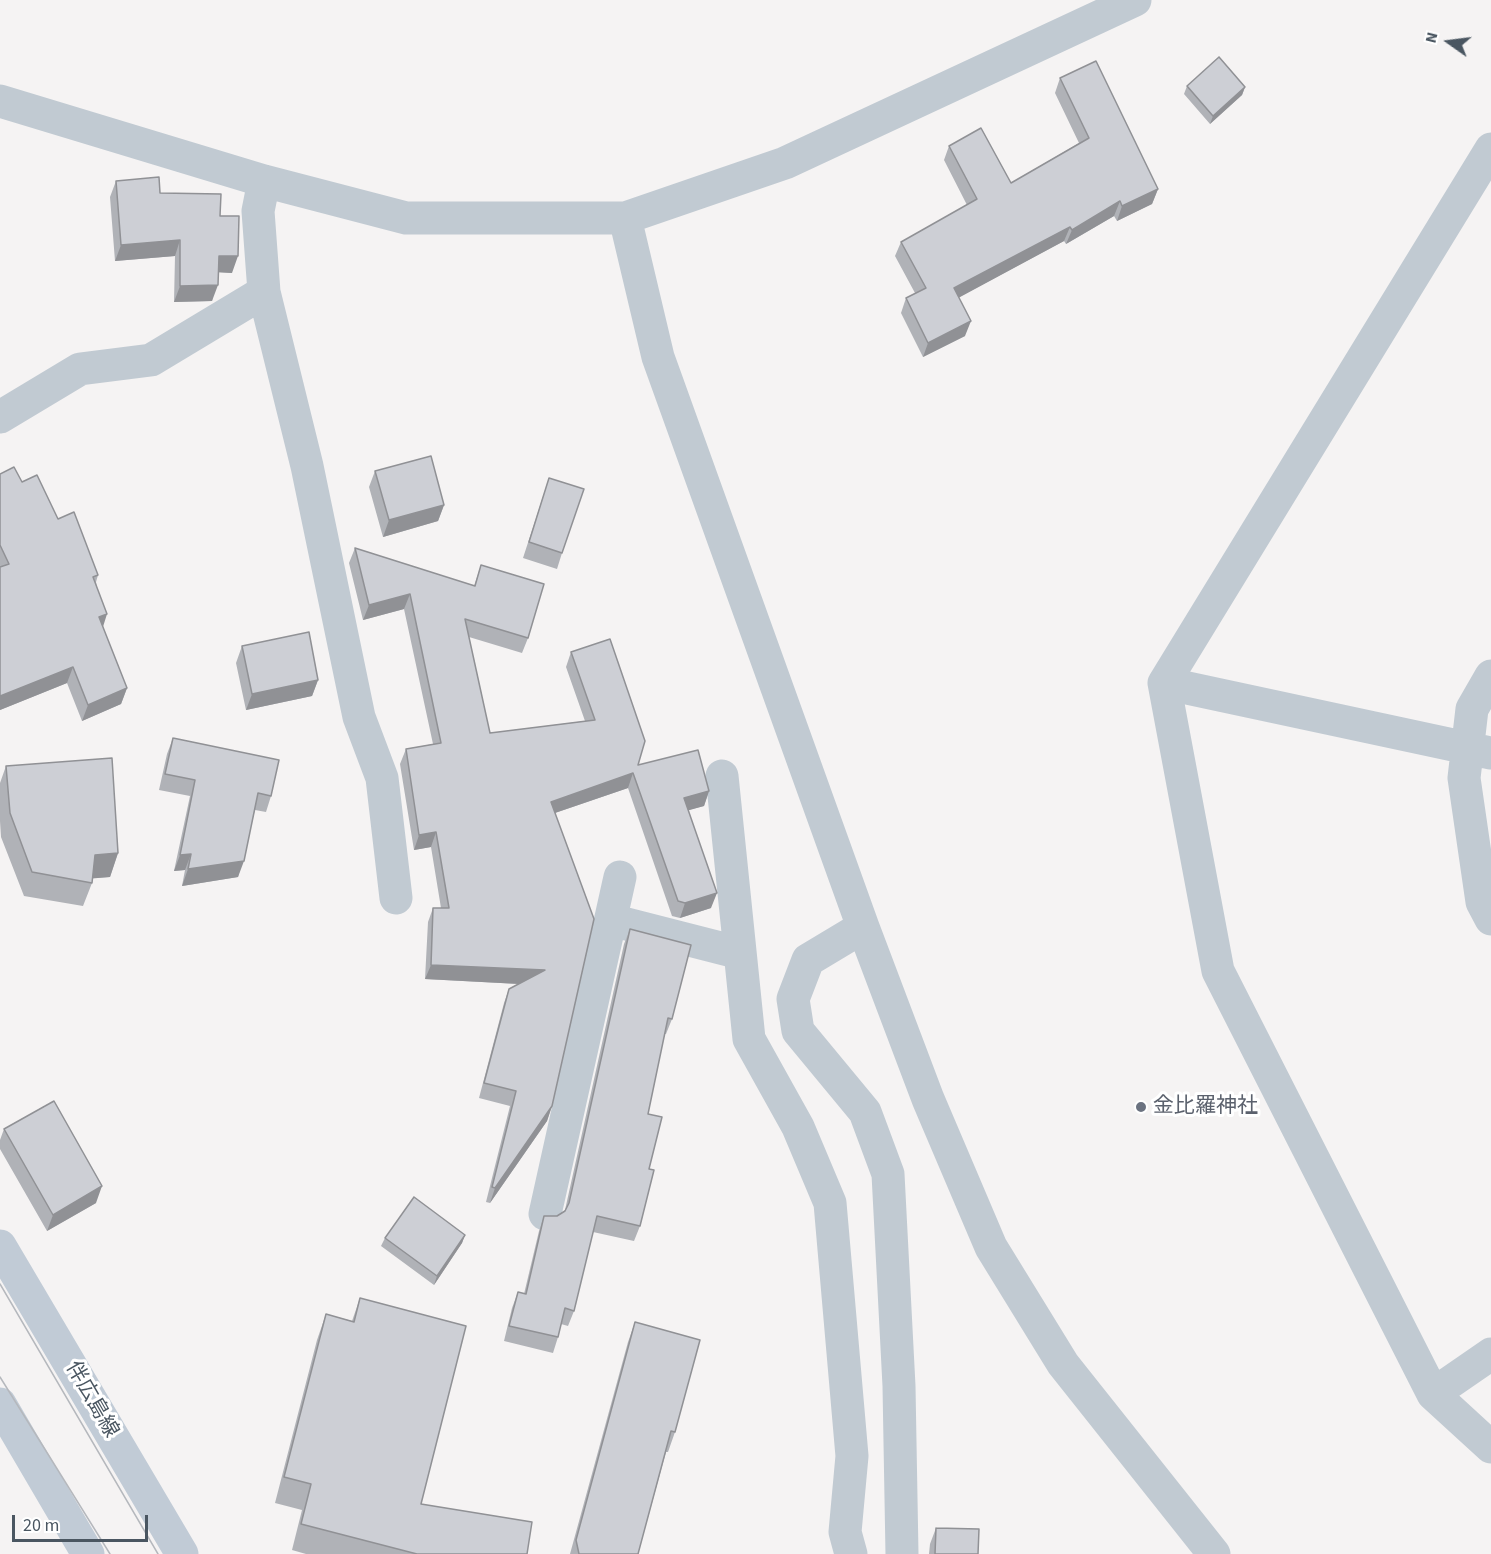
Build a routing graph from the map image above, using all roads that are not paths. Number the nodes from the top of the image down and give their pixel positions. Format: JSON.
{"nodes":[{"id":1,"x":1134,"y":0,"type":"edge"},
{"id":2,"x":0,"y":101,"type":"edge"},
{"id":3,"x":1491,"y":148,"type":"edge"},
{"id":4,"x":264,"y":181,"type":"junction"},
{"id":5,"x":625,"y":218,"type":"junction"},
{"id":6,"x":264,"y":292,"type":"junction"},
{"id":7,"x":0,"y":417,"type":"edge"},
{"id":8,"x":1491,"y":676,"type":"edge"},
{"id":9,"x":1164,"y":683,"type":"junction"},
{"id":10,"x":1478,"y":750,"type":"edge"},
{"id":11,"x":722,"y":776,"type":"dead end"},
{"id":12,"x":620,"y":877,"type":"dead end"},
{"id":13,"x":396,"y":898,"type":"dead end"},
{"id":14,"x":1491,"y":919,"type":"edge"},
{"id":15,"x":610,"y":920,"type":"junction"},
{"id":16,"x":863,"y":927,"type":"junction"},
{"id":17,"x":740,"y":953,"type":"junction"},
{"id":18,"x":545,"y":1214,"type":"edge"},
{"id":19,"x":2,"y":1252,"type":"edge"},
{"id":20,"x":1491,"y":1354,"type":"edge"},
{"id":21,"x":1434,"y":1394,"type":"junction"},
{"id":22,"x":0,"y":1404,"type":"edge"},
{"id":23,"x":1491,"y":1447,"type":"edge"},
{"id":24,"x":88,"y":1554,"type":"edge"},
{"id":25,"x":182,"y":1554,"type":"edge"},
{"id":26,"x":851,"y":1554,"type":"edge"},
{"id":27,"x":902,"y":1554,"type":"edge"},
{"id":28,"x":1214,"y":1554,"type":"edge"}],
"edges":[{"from":1,"to":5,"type":"street"},
{"from":2,"to":4,"type":"street"},
{"from":3,"to":9,"type":"street"},
{"from":4,"to":5,"type":"street"},
{"from":4,"to":6,"type":"street"},
{"from":5,"to":16,"type":"street"},
{"from":6,"to":7,"type":"street"},
{"from":6,"to":13,"type":"street"},
{"from":8,"to":10,"type":"street"},
{"from":9,"to":10,"type":"street"},
{"from":9,"to":21,"type":"street"},
{"from":10,"to":14,"type":"street"},
{"from":11,"to":17,"type":"street"},
{"from":12,"to":15,"type":"street"},
{"from":15,"to":17,"type":"street"},
{"from":15,"to":18,"type":"street"},
{"from":16,"to":27,"type":"street"},
{"from":16,"to":28,"type":"street"},
{"from":17,"to":26,"type":"street"},
{"from":19,"to":25,"type":"main road","name":"伴広島線"},
{"from":20,"to":21,"type":"street"},
{"from":21,"to":23,"type":"street"},
{"from":22,"to":24,"type":"main road"}]}
